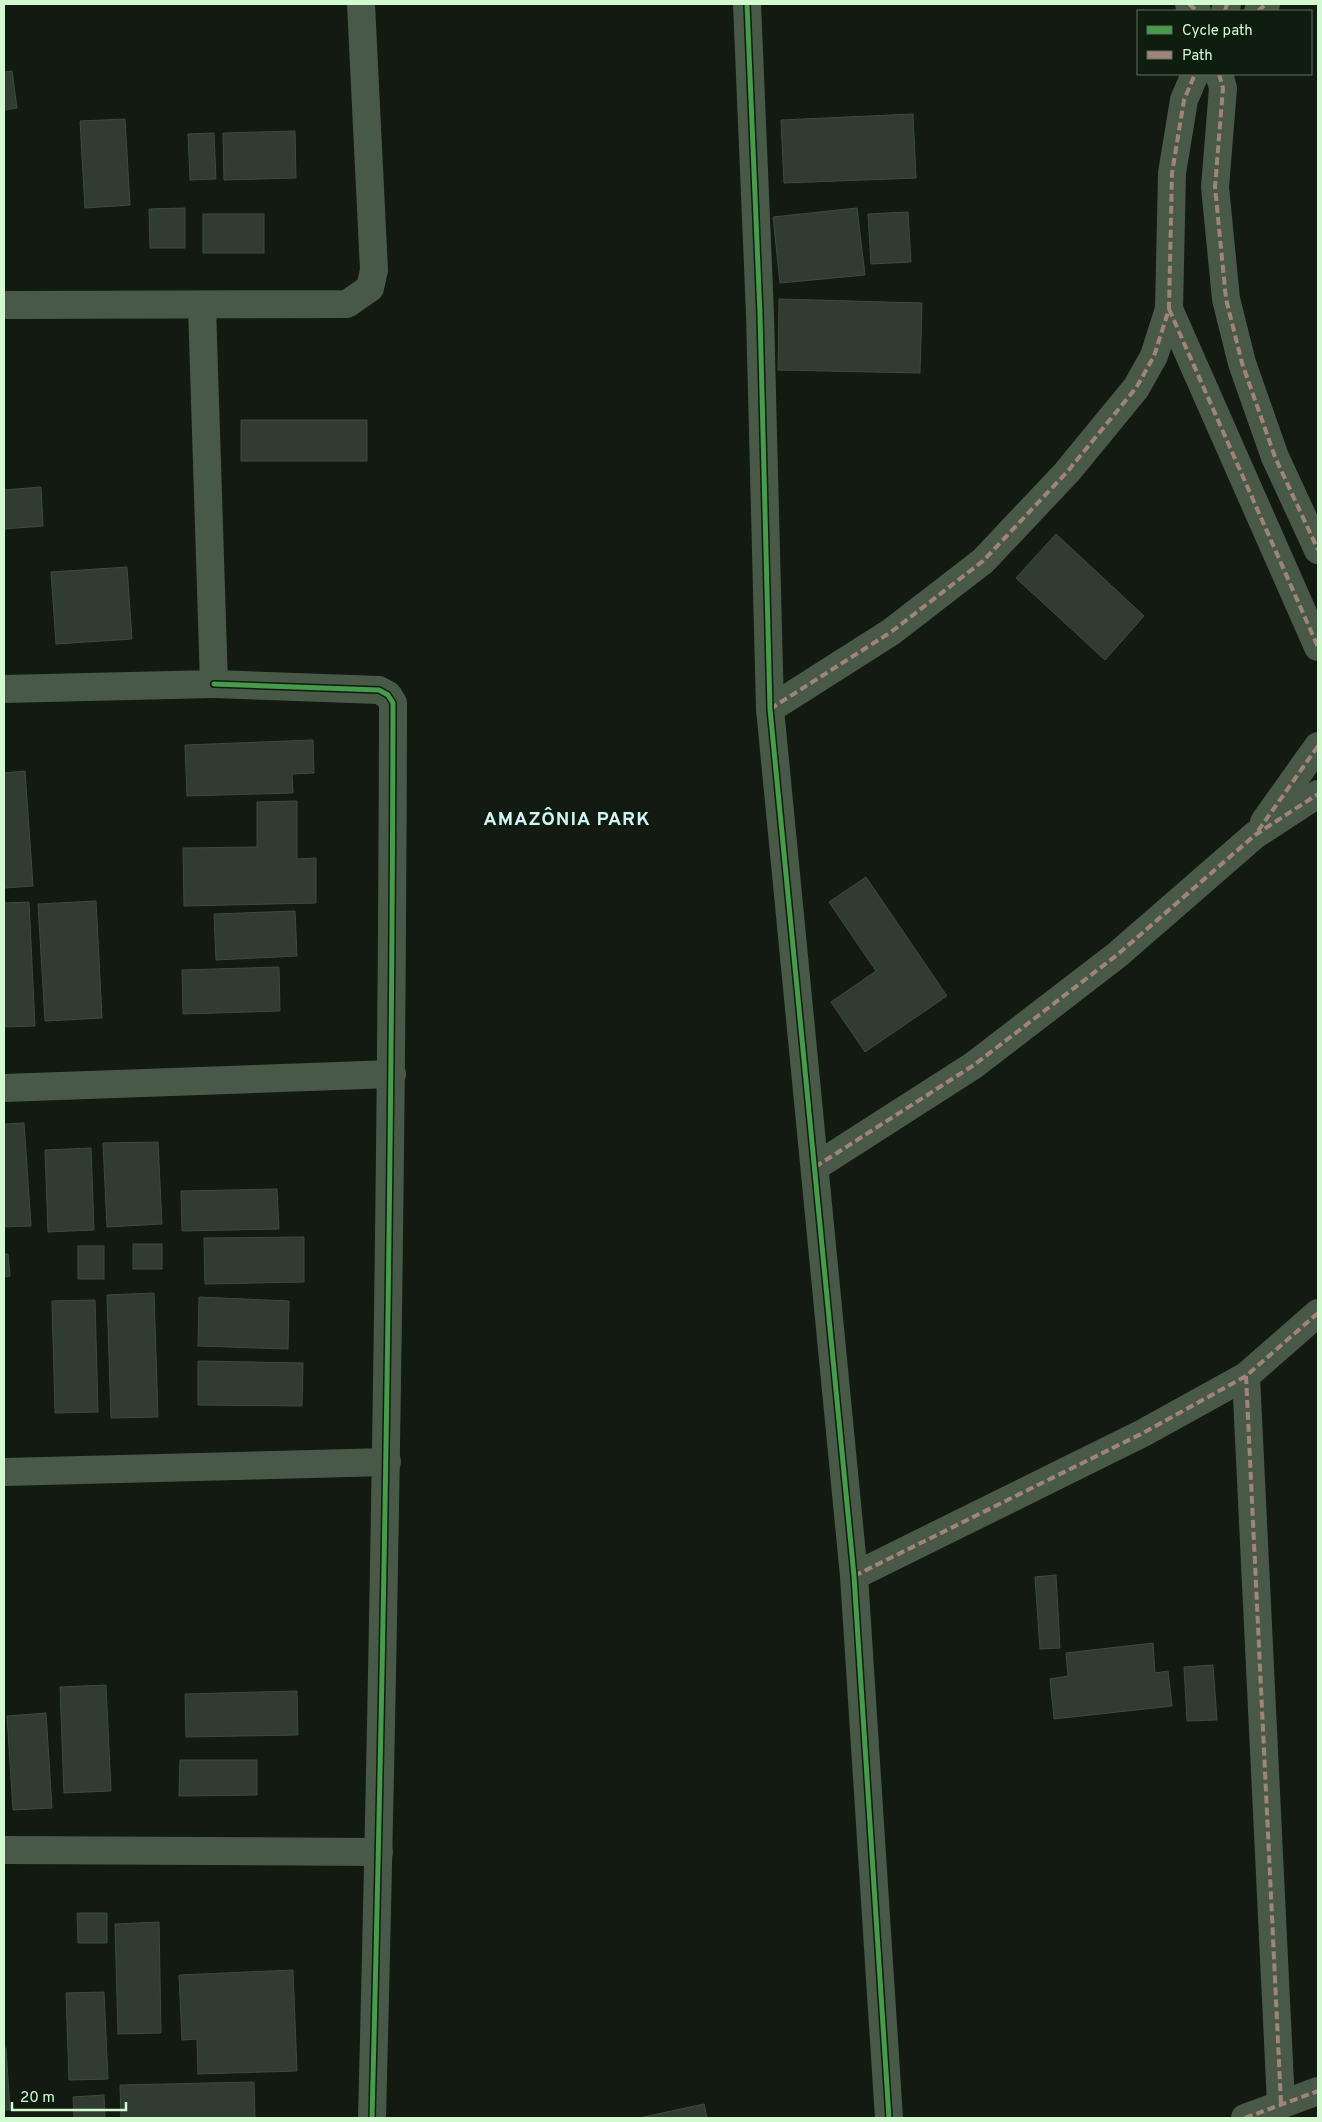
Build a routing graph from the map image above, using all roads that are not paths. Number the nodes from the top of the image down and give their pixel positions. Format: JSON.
{"nodes":[{"id":1,"x":360,"y":4,"type":"edge"},
{"id":2,"x":747,"y":4,"type":"edge"},
{"id":3,"x":1195,"y":75,"type":"edge"},
{"id":4,"x":1219,"y":75,"type":"edge"},
{"id":5,"x":4,"y":305,"type":"edge"},
{"id":6,"x":202,"y":306,"type":"junction"},
{"id":7,"x":1169,"y":310,"type":"junction"},
{"id":8,"x":1318,"y":550,"type":"edge"},
{"id":9,"x":1318,"y":647,"type":"edge"},
{"id":10,"x":214,"y":684,"type":"junction"},
{"id":11,"x":4,"y":689,"type":"edge"},
{"id":12,"x":770,"y":710,"type":"junction"},
{"id":13,"x":1318,"y":746,"type":"edge"},
{"id":14,"x":1318,"y":794,"type":"edge"},
{"id":15,"x":1255,"y":835,"type":"junction"},
{"id":16,"x":392,"y":1074,"type":"junction"},
{"id":17,"x":4,"y":1088,"type":"edge"},
{"id":18,"x":816,"y":1168,"type":"junction"},
{"id":19,"x":1318,"y":1313,"type":"edge"},
{"id":20,"x":1246,"y":1376,"type":"junction"},
{"id":21,"x":387,"y":1462,"type":"junction"},
{"id":22,"x":4,"y":1472,"type":"edge"},
{"id":23,"x":854,"y":1576,"type":"junction"},
{"id":24,"x":4,"y":1850,"type":"edge"},
{"id":25,"x":379,"y":1852,"type":"junction"},
{"id":26,"x":1318,"y":2091,"type":"edge"},
{"id":27,"x":1281,"y":2104,"type":"junction"},
{"id":28,"x":372,"y":2118,"type":"edge"},
{"id":29,"x":889,"y":2118,"type":"edge"},
{"id":30,"x":1246,"y":2118,"type":"edge"}],
"edges":[{"from":1,"to":6,"type":"street"},
{"from":2,"to":12,"type":"street"},
{"from":3,"to":7,"type":"street"},
{"from":4,"to":8,"type":"street"},
{"from":5,"to":6,"type":"street"},
{"from":6,"to":10,"type":"street"},
{"from":7,"to":9,"type":"street"},
{"from":7,"to":12,"type":"street"},
{"from":10,"to":11,"type":"street"},
{"from":10,"to":16,"type":"street"},
{"from":12,"to":18,"type":"street"},
{"from":13,"to":15,"type":"street"},
{"from":14,"to":15,"type":"street"},
{"from":15,"to":18,"type":"street"},
{"from":16,"to":17,"type":"street"},
{"from":16,"to":21,"type":"street"},
{"from":18,"to":23,"type":"street"},
{"from":19,"to":20,"type":"street"},
{"from":20,"to":23,"type":"street"},
{"from":20,"to":27,"type":"street"},
{"from":21,"to":22,"type":"street"},
{"from":21,"to":25,"type":"street"},
{"from":23,"to":29,"type":"street"},
{"from":24,"to":25,"type":"street"},
{"from":25,"to":28,"type":"street"},
{"from":26,"to":27,"type":"street"},
{"from":27,"to":30,"type":"street"}]}
